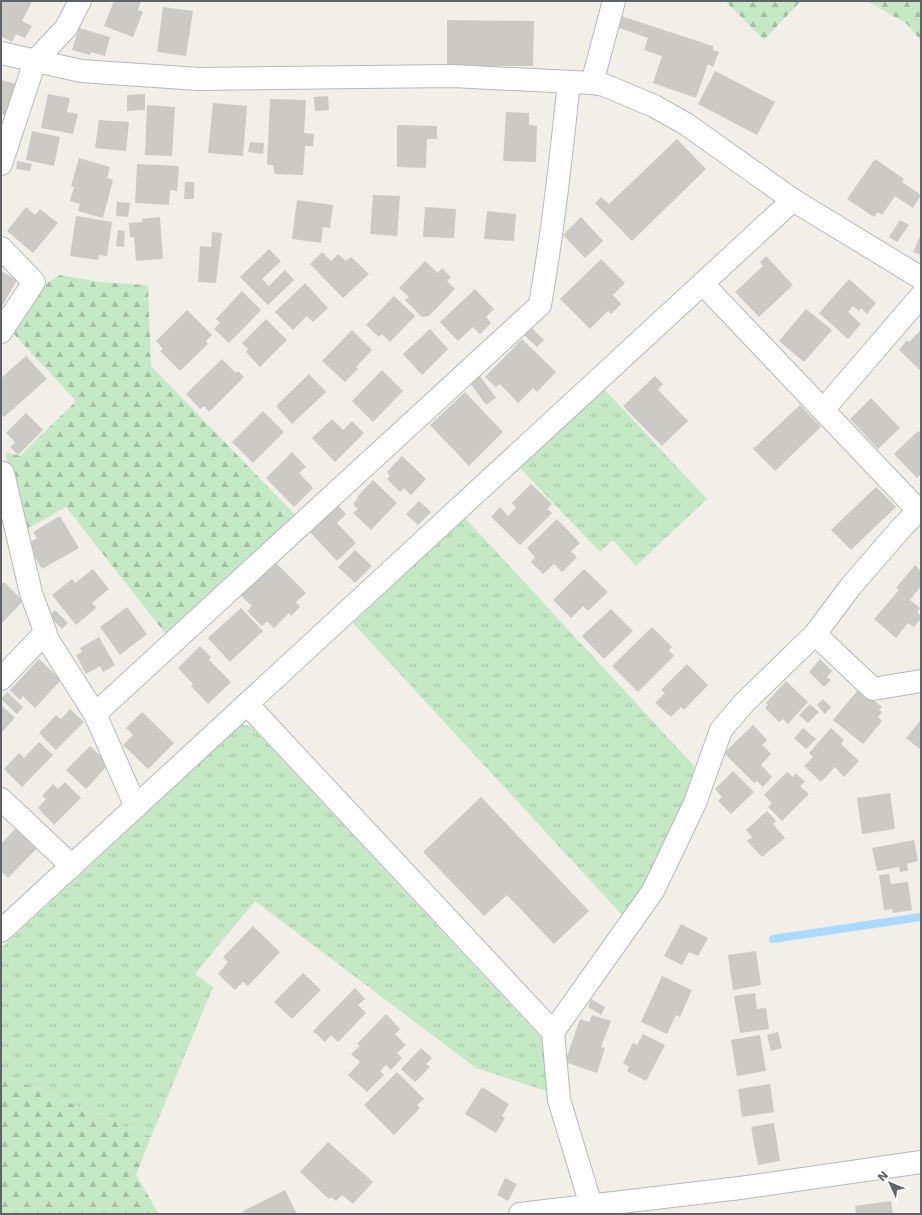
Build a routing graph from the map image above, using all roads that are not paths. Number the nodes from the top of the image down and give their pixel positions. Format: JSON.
{"nodes":[{"id":1,"x":80,"y":1,"type":"edge"},
{"id":2,"x":614,"y":1,"type":"edge"},
{"id":3,"x":1,"y":53,"type":"edge"},
{"id":4,"x":35,"y":61,"type":"junction"},
{"id":5,"x":569,"y":82,"type":"junction"},
{"id":6,"x":592,"y":83,"type":"junction"},
{"id":7,"x":1,"y":164,"type":"edge"},
{"id":8,"x":793,"y":200,"type":"junction"},
{"id":9,"x":1,"y":248,"type":"edge"},
{"id":10,"x":921,"y":278,"type":"edge"},
{"id":11,"x":703,"y":284,"type":"junction"},
{"id":12,"x":921,"y":296,"type":"edge"},
{"id":13,"x":1,"y":332,"type":"edge"},
{"id":14,"x":823,"y":410,"type":"junction"},
{"id":15,"x":3,"y":473,"type":"dead end"},
{"id":16,"x":920,"y":509,"type":"edge"},
{"id":17,"x":44,"y":634,"type":"junction"},
{"id":18,"x":814,"y":634,"type":"junction"},
{"id":19,"x":1,"y":679,"type":"edge"},
{"id":20,"x":921,"y":681,"type":"edge"},
{"id":21,"x":247,"y":704,"type":"junction"},
{"id":22,"x":94,"y":714,"type":"junction"},
{"id":23,"x":1,"y":799,"type":"edge"},
{"id":24,"x":136,"y":807,"type":"junction"},
{"id":25,"x":72,"y":866,"type":"junction"},
{"id":26,"x":1,"y":931,"type":"edge"},
{"id":27,"x":553,"y":1032,"type":"junction"},
{"id":28,"x":921,"y":1162,"type":"edge"},
{"id":29,"x":591,"y":1206,"type":"junction"},
{"id":30,"x":520,"y":1214,"type":"edge"}],
"edges":[{"from":1,"to":4,"type":"street"},
{"from":2,"to":6,"type":"street"},
{"from":3,"to":4,"type":"street"},
{"from":4,"to":5,"type":"street"},
{"from":4,"to":7,"type":"street"},
{"from":5,"to":6,"type":"street"},
{"from":5,"to":22,"type":"street"},
{"from":6,"to":8,"type":"street"},
{"from":8,"to":10,"type":"street"},
{"from":8,"to":11,"type":"street"},
{"from":9,"to":13,"type":"street"},
{"from":11,"to":14,"type":"street"},
{"from":11,"to":21,"type":"street"},
{"from":12,"to":14,"type":"street"},
{"from":14,"to":16,"type":"street"},
{"from":15,"to":17,"type":"street"},
{"from":16,"to":18,"type":"street"},
{"from":17,"to":19,"type":"street"},
{"from":17,"to":22,"type":"street"},
{"from":18,"to":20,"type":"street"},
{"from":18,"to":27,"type":"street"},
{"from":21,"to":24,"type":"street"},
{"from":21,"to":27,"type":"street"},
{"from":22,"to":24,"type":"street"},
{"from":23,"to":25,"type":"street"},
{"from":24,"to":25,"type":"street"},
{"from":25,"to":26,"type":"street"},
{"from":27,"to":29,"type":"street"},
{"from":28,"to":29,"type":"street"},
{"from":29,"to":30,"type":"street"}]}
